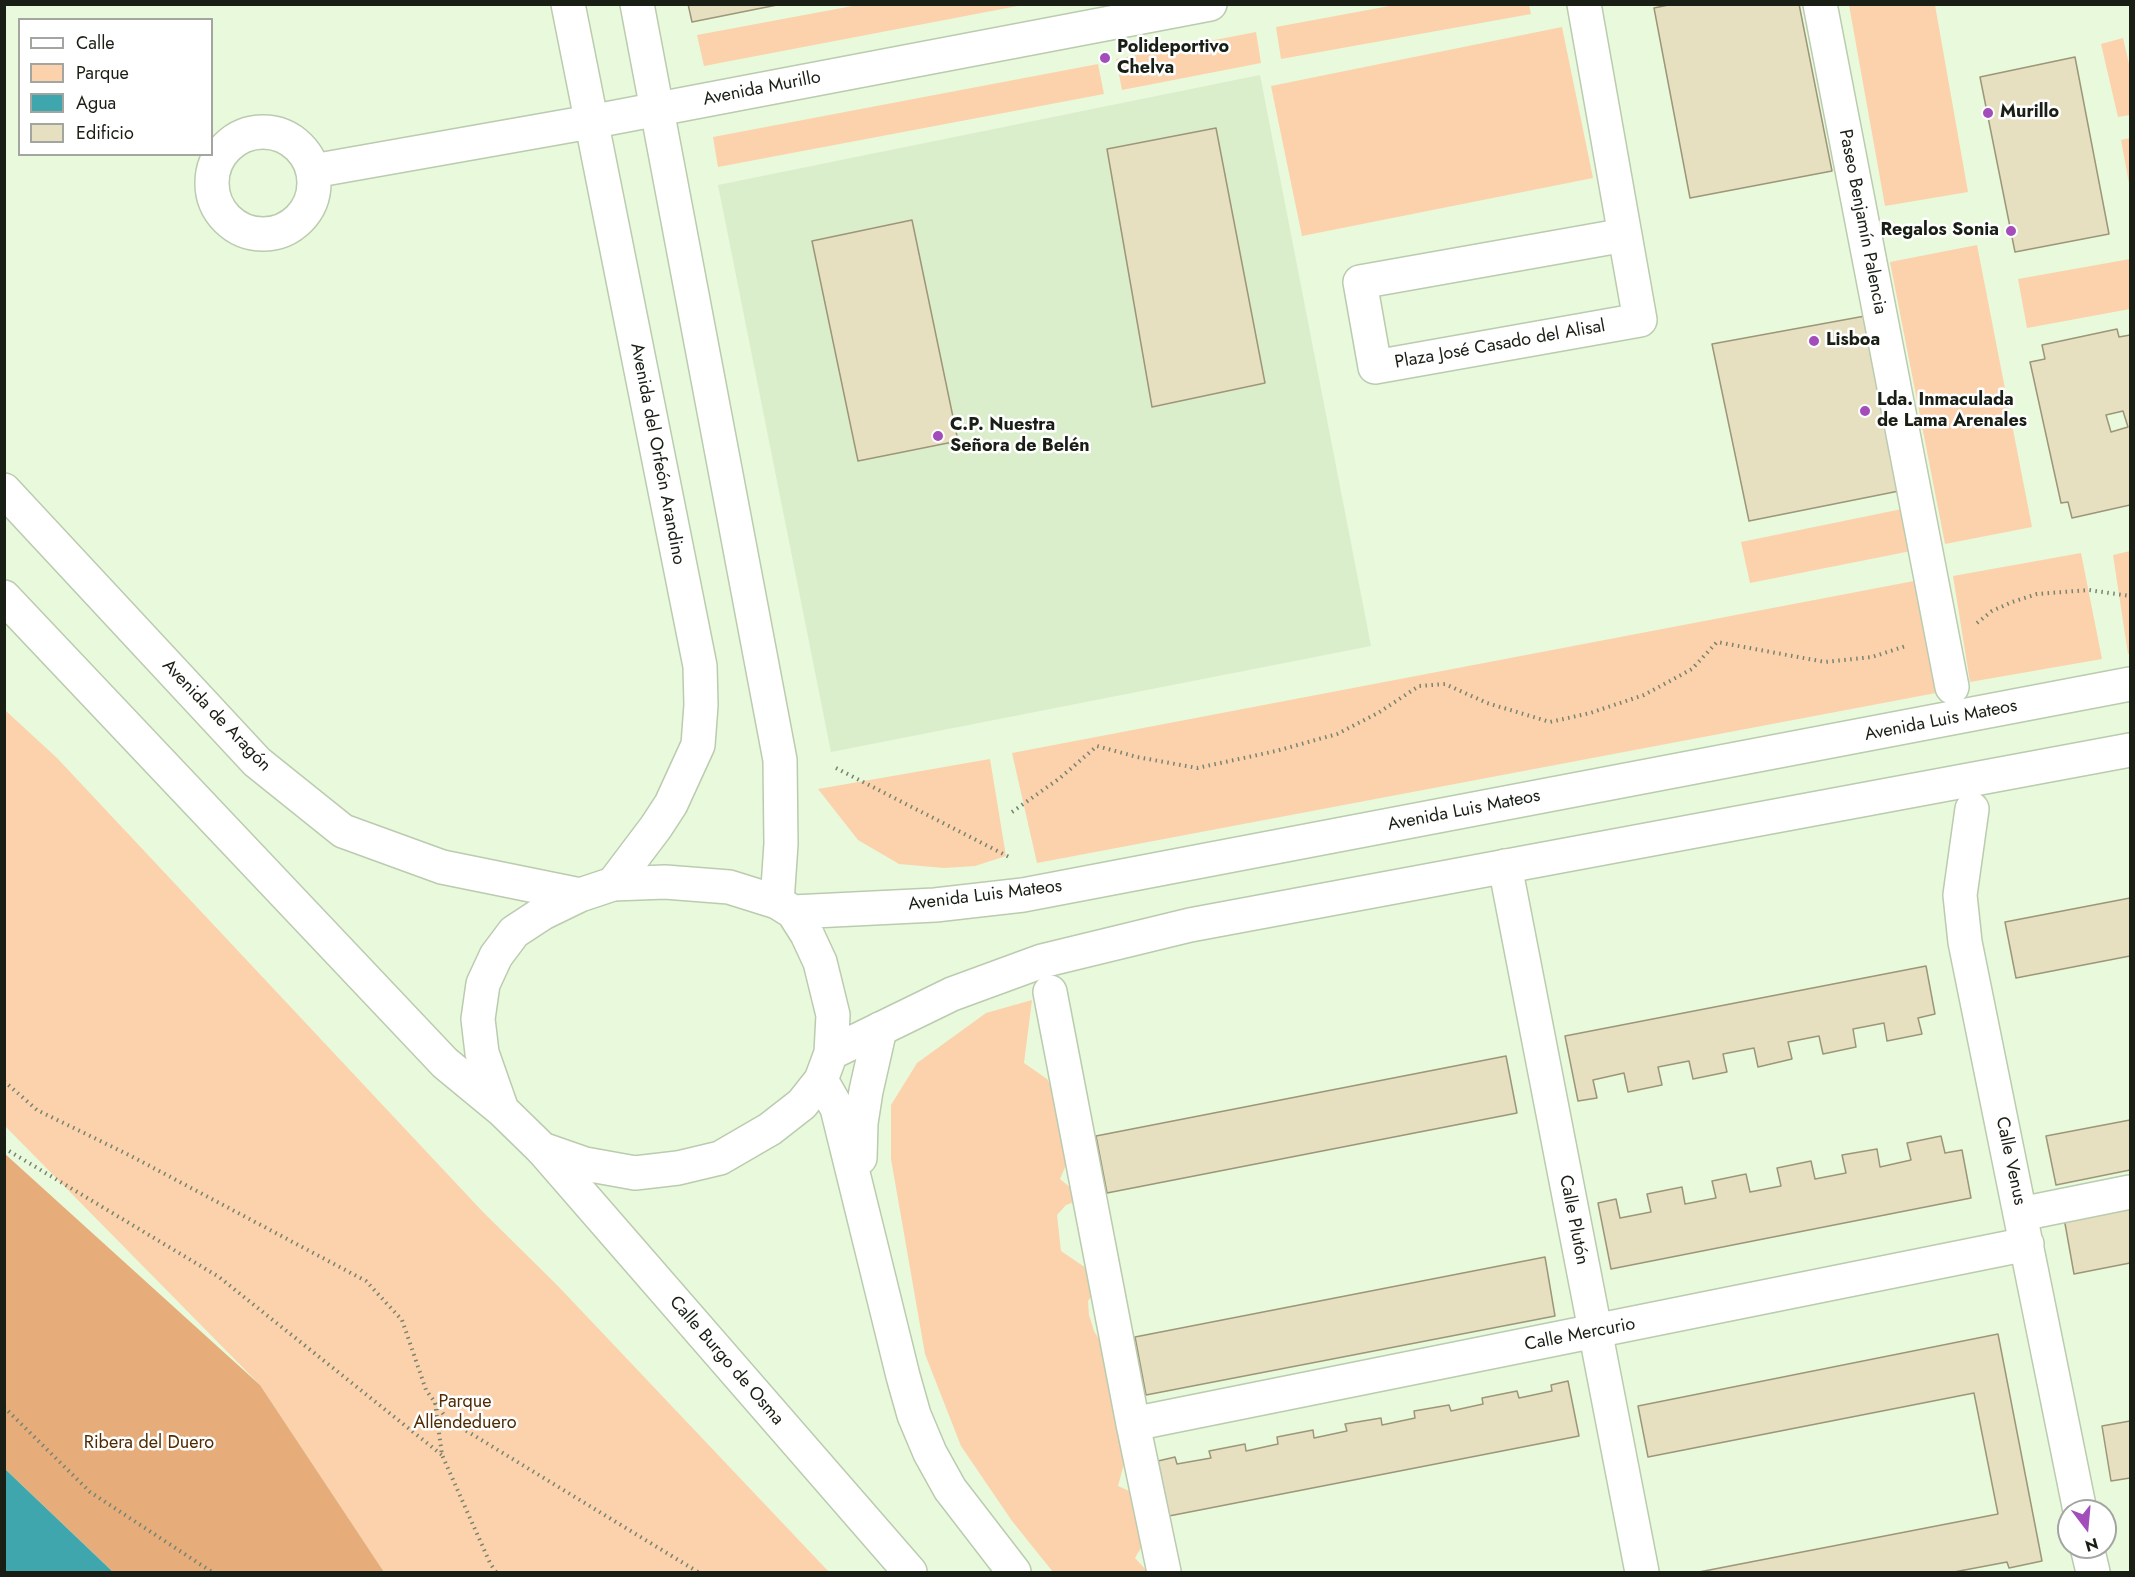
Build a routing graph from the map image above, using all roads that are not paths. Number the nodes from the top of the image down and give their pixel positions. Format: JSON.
{"nodes":[{"id":1,"x":568,"y":4,"type":"edge"},
{"id":2,"x":637,"y":4,"type":"edge"},
{"id":3,"x":1210,"y":4,"type":"edge"},
{"id":4,"x":1584,"y":4,"type":"edge"},
{"id":5,"x":1820,"y":4,"type":"edge"},
{"id":6,"x":657,"y":108,"type":"junction"},
{"id":7,"x":590,"y":122,"type":"junction"},
{"id":8,"x":313,"y":171,"type":"dead end"},
{"id":9,"x":1625,"y":235,"type":"junction"},
{"id":10,"x":4,"y":490,"type":"edge"},
{"id":11,"x":4,"y":597,"type":"edge"},
{"id":12,"x":2130,"y":684,"type":"edge"},
{"id":13,"x":1952,"y":687,"type":"dead end"},
{"id":14,"x":2130,"y":750,"type":"edge"},
{"id":15,"x":1972,"y":809,"type":"dead end"},
{"id":16,"x":1505,"y":866,"type":"junction"},
{"id":17,"x":614,"y":884,"type":"junction"},
{"id":18,"x":580,"y":895,"type":"junction"},
{"id":19,"x":785,"y":907,"type":"junction"},
{"id":20,"x":1050,"y":992,"type":"dead end"},
{"id":21,"x":880,"y":1029,"type":"junction"},
{"id":22,"x":826,"y":1066,"type":"junction"},
{"id":23,"x":502,"y":1110,"type":"junction"},
{"id":24,"x":542,"y":1149,"type":"junction"},
{"id":25,"x":2130,"y":1192,"type":"edge"},
{"id":26,"x":860,"y":1201,"type":"junction"},
{"id":27,"x":2024,"y":1229,"type":"junction"},
{"id":28,"x":1595,"y":1332,"type":"junction"},
{"id":29,"x":1133,"y":1424,"type":"junction"},
{"id":30,"x":2078,"y":1499,"type":"edge"},
{"id":31,"x":910,"y":1572,"type":"edge"},
{"id":32,"x":1014,"y":1572,"type":"edge"},
{"id":33,"x":1164,"y":1572,"type":"edge"},
{"id":34,"x":1642,"y":1572,"type":"edge"}],
"edges":[{"from":1,"to":7,"type":"main road","name":"Avenida del Orfeón Arandino"},
{"from":2,"to":6,"type":"main road"},
{"from":3,"to":6,"type":"main road","name":"Avenida Murillo"},
{"from":4,"to":9,"type":"main road","name":"Plaza José Casado del Alisal"},
{"from":5,"to":13,"type":"main road","name":"Paseo Benjamín Palencia"},
{"from":6,"to":7,"type":"main road","name":"Avenida Murillo"},
{"from":6,"to":19,"type":"main road"},
{"from":7,"to":8,"type":"main road","name":"Avenida Murillo"},
{"from":7,"to":17,"type":"main road","name":"Avenida del Orfeón Arandino"},
{"from":9,"to":9,"type":"main road","name":"Plaza José Casado del Alisal"},
{"from":10,"to":18,"type":"main road","name":"Avenida de Aragón"},
{"from":11,"to":23,"type":"main road"},
{"from":12,"to":19,"type":"main road","name":"Avenida Luis Mateos"},
{"from":14,"to":16,"type":"main road"},
{"from":15,"to":27,"type":"main road","name":"Calle Venus"},
{"from":16,"to":21,"type":"main road"},
{"from":16,"to":28,"type":"main road","name":"Calle Plutón"},
{"from":17,"to":18,"type":"main road"},
{"from":17,"to":19,"type":"main road"},
{"from":18,"to":23,"type":"main road"},
{"from":19,"to":22,"type":"main road"},
{"from":20,"to":29,"type":"main road"},
{"from":21,"to":22,"type":"main road"},
{"from":21,"to":26,"type":"main road"},
{"from":22,"to":24,"type":"main road"},
{"from":22,"to":26,"type":"main road"},
{"from":23,"to":24,"type":"main road","name":"Calle Burgo de Osma"},
{"from":24,"to":31,"type":"main road","name":"Calle Burgo de Osma"},
{"from":25,"to":27,"type":"main road","name":"Calle Mercurio"},
{"from":26,"to":32,"type":"main road"},
{"from":27,"to":28,"type":"main road","name":"Calle Mercurio"},
{"from":27,"to":30,"type":"main road","name":"Calle Venus"},
{"from":28,"to":29,"type":"main road","name":"Calle Mercurio"},
{"from":28,"to":34,"type":"main road","name":"Calle Plutón"},
{"from":29,"to":33,"type":"main road"}]}
